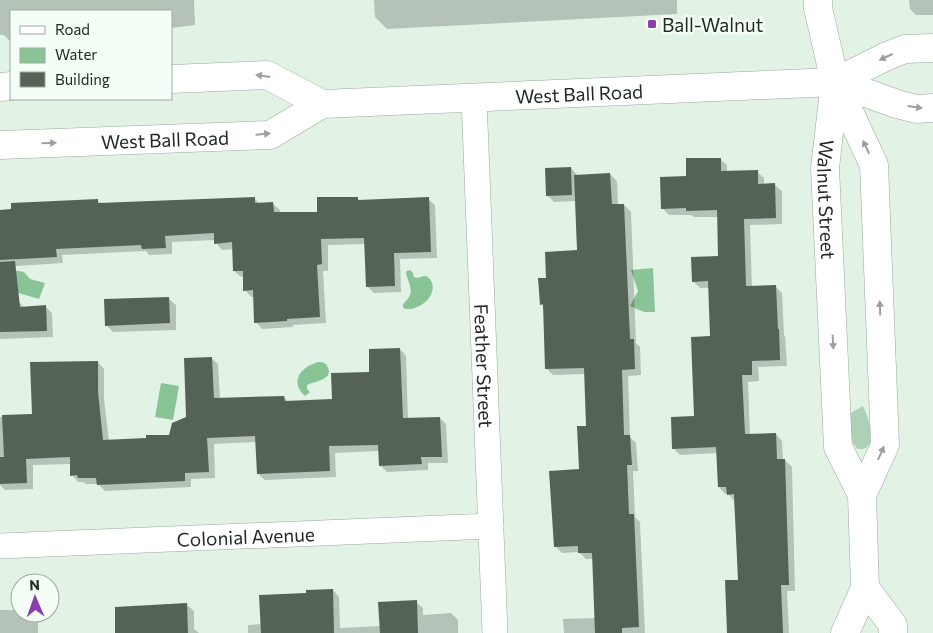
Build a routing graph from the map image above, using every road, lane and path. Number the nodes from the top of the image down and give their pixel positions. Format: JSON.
{"nodes":[{"id":1,"x":818,"y":0,"type":"edge"},
{"id":2,"x":933,"y":48,"type":"edge"},
{"id":3,"x":172,"y":79,"type":"edge"},
{"id":4,"x":835,"y":82,"type":"junction"},
{"id":5,"x":474,"y":98,"type":"junction"},
{"id":6,"x":322,"y":104,"type":"junction"},
{"id":7,"x":933,"y":108,"type":"edge"},
{"id":8,"x":0,"y":145,"type":"edge"},
{"id":9,"x":862,"y":495,"type":"junction"},
{"id":10,"x":491,"y":526,"type":"junction"},
{"id":11,"x":0,"y":546,"type":"edge"},
{"id":12,"x":865,"y":588,"type":"junction"},
{"id":13,"x":495,"y":633,"type":"edge"},
{"id":14,"x":845,"y":633,"type":"edge"},
{"id":15,"x":894,"y":633,"type":"edge"}],
"edges":[{"from":1,"to":4,"type":"main road"},
{"from":2,"to":4,"type":"main road","name":"West Ball Road","one_way":true},
{"from":6,"to":3,"type":"main road","one_way":true},
{"from":4,"to":5,"type":"main road","name":"West Ball Road"},
{"from":4,"to":7,"type":"main road","name":"West Ball Road","one_way":true},
{"from":4,"to":9,"type":"main road","name":"Walnut Street","one_way":true},
{"from":9,"to":4,"type":"main road","name":"Walnut Street","one_way":true},
{"from":5,"to":6,"type":"main road","name":"West Ball Road"},
{"from":5,"to":10,"type":"street","name":"Feather Street"},
{"from":8,"to":6,"type":"main road","name":"West Ball Road","one_way":true},
{"from":9,"to":12,"type":"main road","name":"Walnut Street"},
{"from":10,"to":11,"type":"street","name":"Colonial Avenue"},
{"from":10,"to":13,"type":"street","name":"Feather Street"},
{"from":12,"to":14,"type":"main road","name":"Walnut Street"},
{"from":12,"to":15,"type":"main road"}]}
